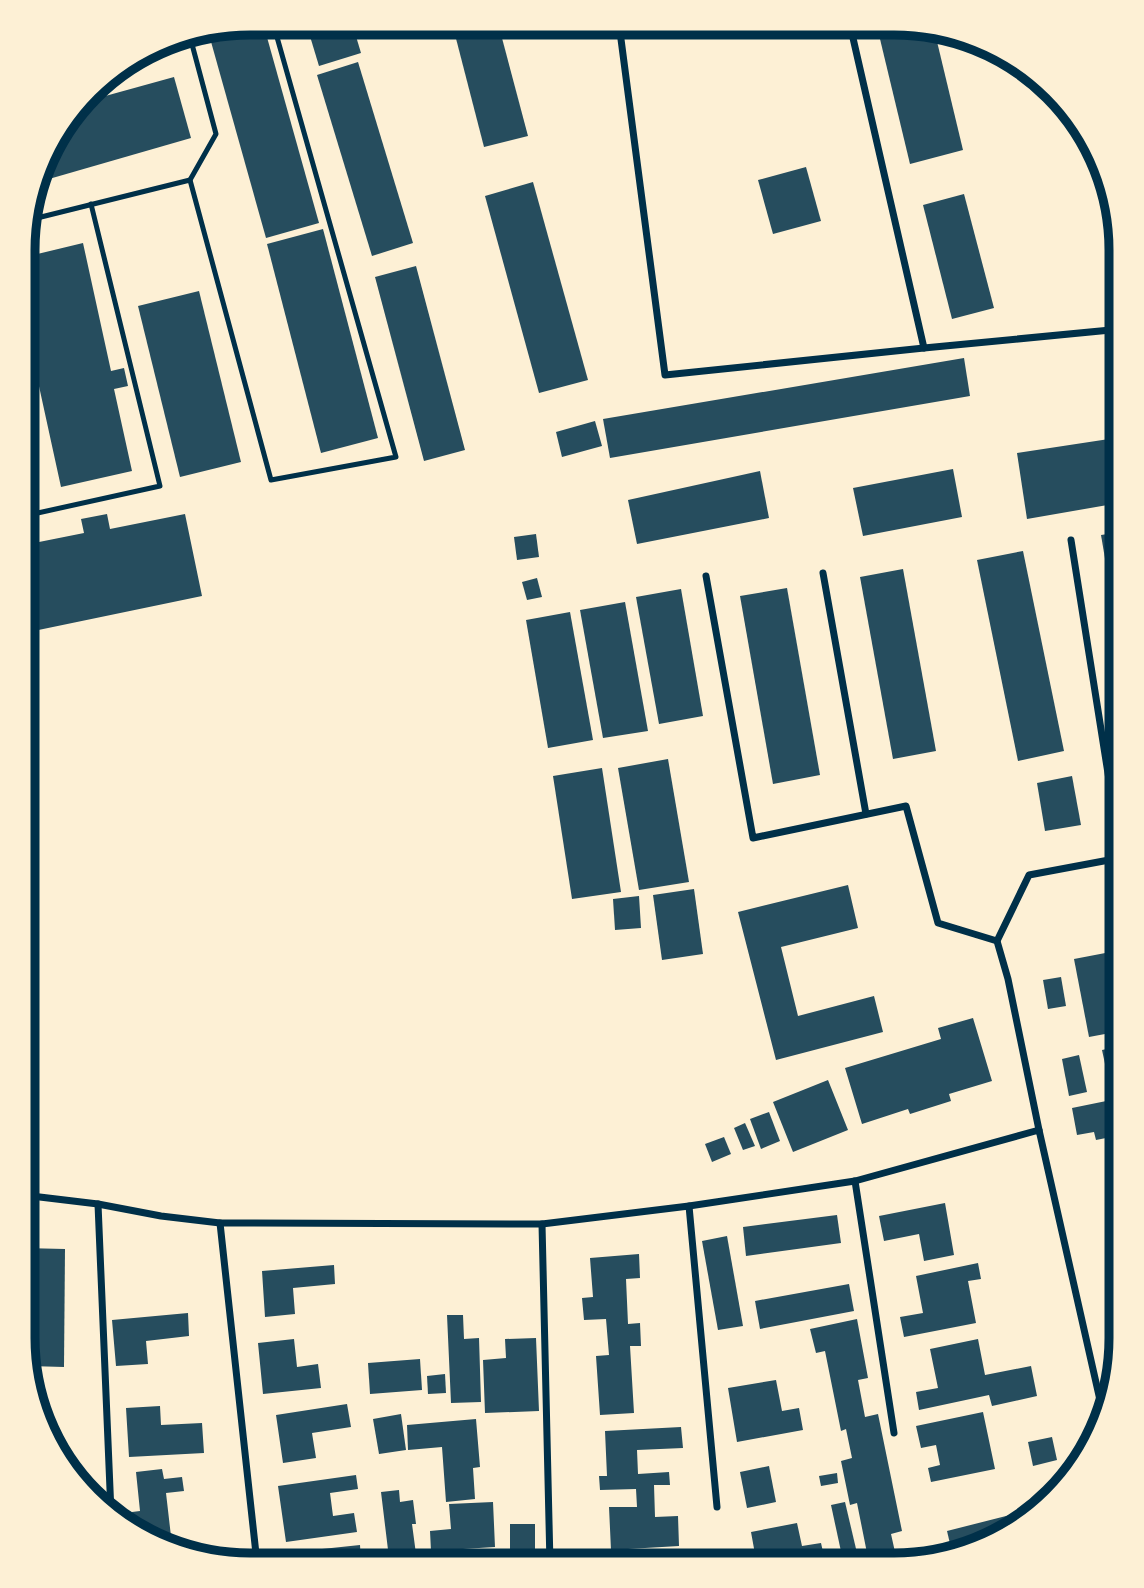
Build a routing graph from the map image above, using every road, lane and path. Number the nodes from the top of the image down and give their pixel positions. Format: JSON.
{"nodes":[{"id":1,"x":276,"y":35,"type":"edge"},
{"id":2,"x":620,"y":35,"type":"edge"},
{"id":3,"x":853,"y":35,"type":"edge"},
{"id":4,"x":192,"y":43,"type":"edge"},
{"id":5,"x":190,"y":180,"type":"junction"},
{"id":6,"x":91,"y":204,"type":"junction"},
{"id":7,"x":38,"y":218,"type":"edge"},
{"id":8,"x":1109,"y":330,"type":"edge"},
{"id":9,"x":924,"y":348,"type":"junction"},
{"id":10,"x":35,"y":514,"type":"edge"},
{"id":11,"x":1071,"y":540,"type":"dead end"},
{"id":12,"x":823,"y":573,"type":"dead end"},
{"id":13,"x":706,"y":576,"type":"dead end"},
{"id":14,"x":1109,"y":780,"type":"edge"},
{"id":15,"x":866,"y":814,"type":"junction"},
{"id":16,"x":1109,"y":860,"type":"edge"},
{"id":17,"x":997,"y":941,"type":"junction"},
{"id":18,"x":1039,"y":1130,"type":"junction"},
{"id":19,"x":855,"y":1181,"type":"junction"},
{"id":20,"x":35,"y":1196,"type":"edge"},
{"id":21,"x":98,"y":1204,"type":"junction"},
{"id":22,"x":690,"y":1206,"type":"junction"},
{"id":23,"x":220,"y":1223,"type":"junction"},
{"id":24,"x":542,"y":1224,"type":"junction"},
{"id":25,"x":1100,"y":1400,"type":"edge"},
{"id":26,"x":894,"y":1433,"type":"dead end"},
{"id":27,"x":111,"y":1502,"type":"edge"},
{"id":28,"x":717,"y":1507,"type":"dead end"},
{"id":29,"x":256,"y":1553,"type":"edge"},
{"id":30,"x":550,"y":1553,"type":"edge"}],
"edges":[{"from":1,"to":5,"type":"lane"},
{"from":2,"to":9,"type":"street"},
{"from":3,"to":9,"type":"street"},
{"from":4,"to":5,"type":"lane"},
{"from":5,"to":6,"type":"lane"},
{"from":6,"to":7,"type":"lane"},
{"from":6,"to":10,"type":"lane"},
{"from":8,"to":9,"type":"street"},
{"from":11,"to":14,"type":"street"},
{"from":12,"to":15,"type":"street"},
{"from":13,"to":15,"type":"street"},
{"from":15,"to":17,"type":"street"},
{"from":16,"to":17,"type":"street"},
{"from":17,"to":18,"type":"street"},
{"from":18,"to":19,"type":"street"},
{"from":18,"to":25,"type":"street"},
{"from":19,"to":22,"type":"street"},
{"from":19,"to":26,"type":"street"},
{"from":20,"to":21,"type":"street"},
{"from":21,"to":23,"type":"street"},
{"from":21,"to":27,"type":"street"},
{"from":22,"to":24,"type":"street"},
{"from":22,"to":28,"type":"street"},
{"from":23,"to":24,"type":"street"},
{"from":23,"to":29,"type":"street"},
{"from":24,"to":30,"type":"street"}]}
